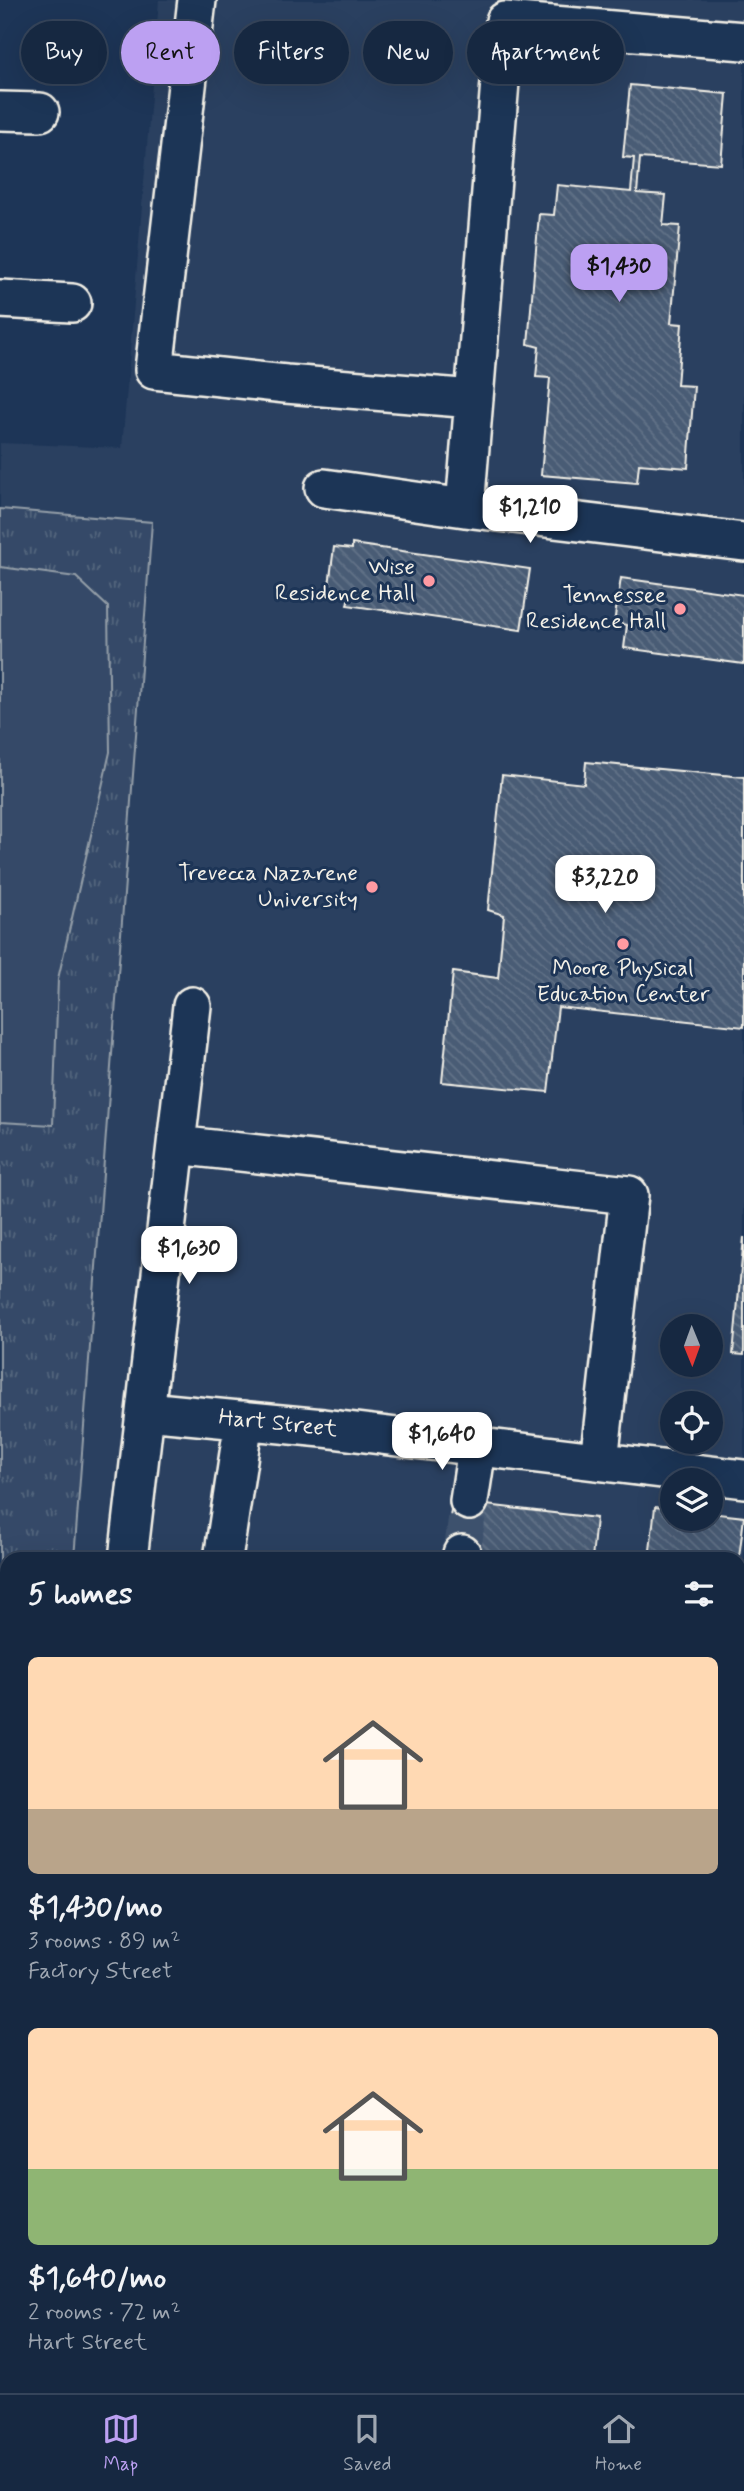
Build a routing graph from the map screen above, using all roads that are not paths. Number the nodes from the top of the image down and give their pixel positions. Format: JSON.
{"nodes":[{"id":1,"x":197,"y":0,"type":"edge"},
{"id":2,"x":744,"y":41,"type":"edge"},
{"id":3,"x":0,"y":111,"type":"edge"},
{"id":4,"x":40,"y":112,"type":"dead end"},
{"id":5,"x":0,"y":299,"type":"edge"},
{"id":6,"x":72,"y":303,"type":"dead end"},
{"id":7,"x":474,"y":399,"type":"junction"},
{"id":8,"x":324,"y":488,"type":"dead end"},
{"id":9,"x":465,"y":509,"type":"junction"},
{"id":10,"x":744,"y":542,"type":"edge"},
{"id":11,"x":192,"y":1006,"type":"dead end"},
{"id":12,"x":176,"y":1145,"type":"junction"},
{"id":13,"x":146,"y":1411,"type":"junction"},
{"id":14,"x":244,"y":1420,"type":"junction"},
{"id":15,"x":477,"y":1448,"type":"junction"},
{"id":16,"x":599,"y":1461,"type":"junction"},
{"id":17,"x":744,"y":1479,"type":"edge"},
{"id":18,"x":470,"y":1500,"type":"tunnel mouth"},
{"id":19,"x":129,"y":1552,"type":"edge"},
{"id":20,"x":224,"y":1552,"type":"edge"}],
"edges":[{"from":1,"to":7,"type":"street"},
{"from":2,"to":7,"type":"street"},
{"from":3,"to":4,"type":"street"},
{"from":5,"to":6,"type":"street"},
{"from":7,"to":9,"type":"street"},
{"from":8,"to":9,"type":"street"},
{"from":9,"to":10,"type":"street"},
{"from":11,"to":12,"type":"street"},
{"from":12,"to":13,"type":"street"},
{"from":12,"to":16,"type":"street"},
{"from":13,"to":14,"type":"street","name":"Hart Street"},
{"from":13,"to":19,"type":"street"},
{"from":14,"to":15,"type":"street","name":"Hart Street"},
{"from":14,"to":20,"type":"street"},
{"from":15,"to":16,"type":"street","name":"Hart Street"},
{"from":15,"to":18,"type":"street"},
{"from":16,"to":17,"type":"street","name":"Hart Street"}]}
